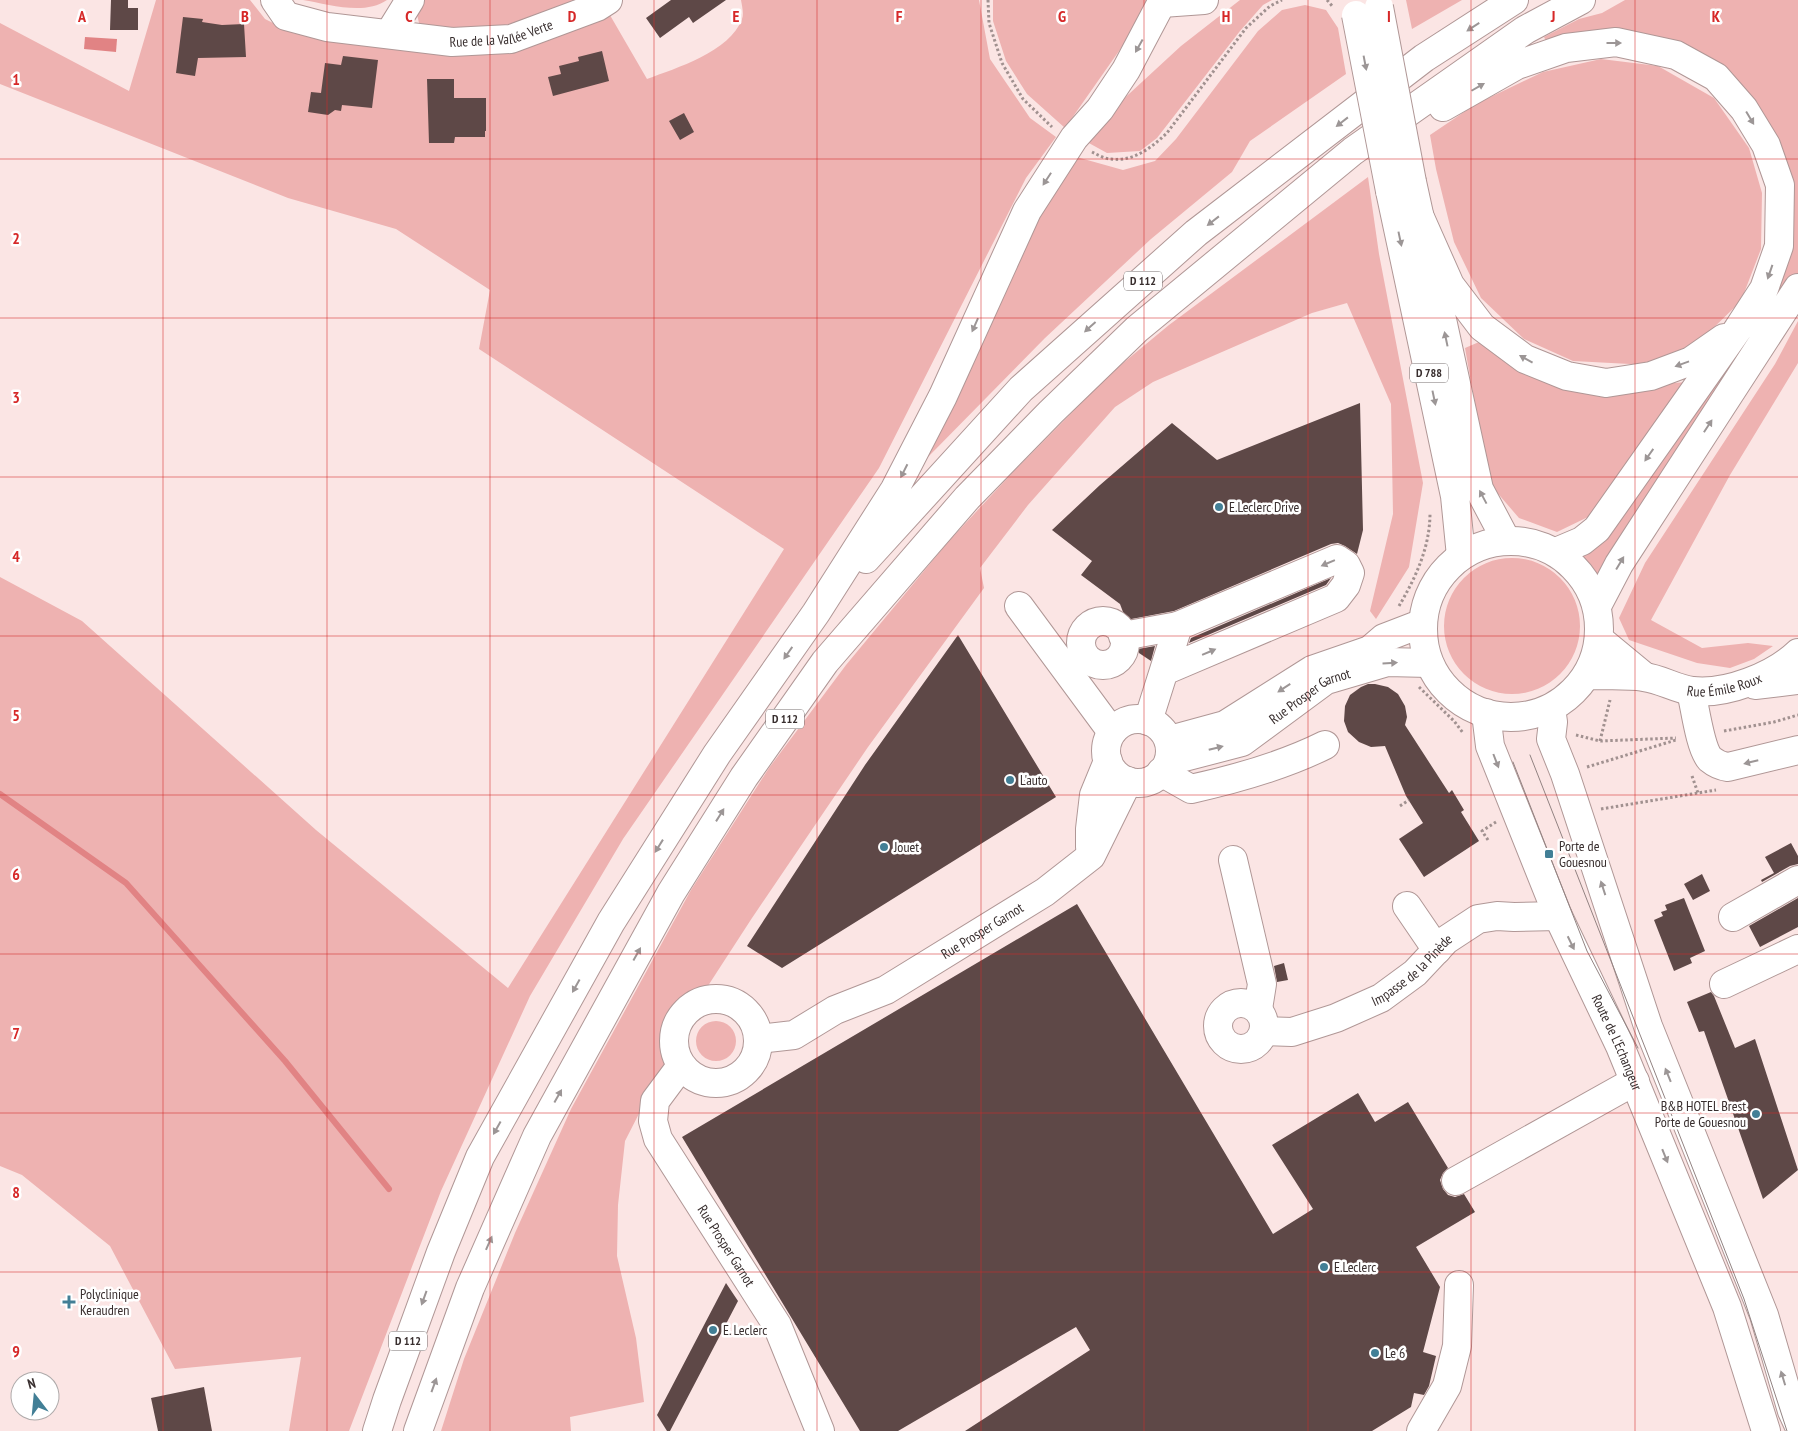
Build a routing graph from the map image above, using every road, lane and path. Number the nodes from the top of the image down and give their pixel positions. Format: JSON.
{"nodes":[{"id":1,"x":275,"y":0,"type":"edge"},
{"id":2,"x":410,"y":0,"type":"edge"},
{"id":3,"x":608,"y":0,"type":"edge"},
{"id":4,"x":988,"y":0,"type":"edge"},
{"id":5,"x":1204,"y":0,"type":"edge"},
{"id":6,"x":1282,"y":0,"type":"edge"},
{"id":7,"x":1514,"y":0,"type":"edge"},
{"id":8,"x":1581,"y":0,"type":"edge"},
{"id":9,"x":1162,"y":1,"type":"edge"},
{"id":10,"x":1366,"y":5,"type":"edge"},
{"id":11,"x":389,"y":34,"type":"junction"},
{"id":12,"x":1055,"y":130,"type":"dead end"},
{"id":13,"x":1084,"y":150,"type":"dead end"},
{"id":14,"x":1401,"y":187,"type":"junction"},
{"id":15,"x":1418,"y":213,"type":"junction"},
{"id":16,"x":1232,"y":249,"type":"junction"},
{"id":17,"x":1798,"y":288,"type":"edge"},
{"id":18,"x":1738,"y":329,"type":"junction"},
{"id":19,"x":1430,"y":507,"type":"dead end"},
{"id":20,"x":1506,"y":540,"type":"junction"},
{"id":21,"x":1556,"y":552,"type":"junction"},
{"id":22,"x":1460,"y":556,"type":"junction"},
{"id":23,"x":1019,"y":606,"type":"dead end"},
{"id":24,"x":1597,"y":606,"type":"junction"},
{"id":25,"x":816,"y":613,"type":"junction"},
{"id":26,"x":1423,"y":623,"type":"junction"},
{"id":27,"x":1178,"y":626,"type":"junction"},
{"id":28,"x":1123,"y":636,"type":"junction"},
{"id":29,"x":1384,"y":638,"type":"junction"},
{"id":30,"x":1599,"y":639,"type":"junction"},
{"id":31,"x":1797,"y":662,"type":"edge"},
{"id":32,"x":1095,"y":664,"type":"junction"},
{"id":33,"x":1164,"y":671,"type":"junction"},
{"id":34,"x":1423,"y":674,"type":"junction"},
{"id":35,"x":1587,"y":675,"type":"junction"},
{"id":36,"x":1645,"y":677,"type":"junction"},
{"id":37,"x":1691,"y":691,"type":"junction"},
{"id":38,"x":1084,"y":694,"type":"junction"},
{"id":39,"x":1551,"y":708,"type":"junction"},
{"id":40,"x":1486,"y":713,"type":"junction"},
{"id":41,"x":1148,"y":721,"type":"junction"},
{"id":42,"x":1112,"y":732,"type":"junction"},
{"id":43,"x":1464,"y":734,"type":"dead end"},
{"id":44,"x":1678,"y":740,"type":"dead end"},
{"id":45,"x":1325,"y":745,"type":"dead end"},
{"id":46,"x":1798,"y":750,"type":"edge"},
{"id":47,"x":1166,"y":758,"type":"junction"},
{"id":48,"x":1108,"y":761,"type":"junction"},
{"id":49,"x":1581,"y":769,"type":"dead end"},
{"id":50,"x":1128,"y":781,"type":"junction"},
{"id":51,"x":1716,"y":790,"type":"dead end"},
{"id":52,"x":1409,"y":800,"type":"dead end"},
{"id":53,"x":1400,"y":806,"type":"dead end"},
{"id":54,"x":1596,"y":810,"type":"dead end"},
{"id":55,"x":1502,"y":819,"type":"dead end"},
{"id":56,"x":1488,"y":840,"type":"dead end"},
{"id":57,"x":1091,"y":856,"type":"junction"},
{"id":58,"x":1233,"y":860,"type":"dead end"},
{"id":59,"x":1798,"y":880,"type":"edge"},
{"id":60,"x":1408,"y":906,"type":"dead end"},
{"id":61,"x":1558,"y":916,"type":"junction"},
{"id":62,"x":1733,"y":917,"type":"dead end"},
{"id":63,"x":1798,"y":949,"type":"edge"},
{"id":64,"x":1437,"y":950,"type":"junction"},
{"id":65,"x":1724,"y":984,"type":"dead end"},
{"id":66,"x":759,"y":1039,"type":"junction"},
{"id":67,"x":681,"y":1066,"type":"junction"},
{"id":68,"x":1634,"y":1081,"type":"junction"},
{"id":69,"x":1456,"y":1181,"type":"dead end"},
{"id":70,"x":1459,"y":1285,"type":"dead end"},
{"id":71,"x":1798,"y":1424,"type":"edge"},
{"id":72,"x":378,"y":1431,"type":"edge"},
{"id":73,"x":418,"y":1431,"type":"edge"},
{"id":74,"x":820,"y":1431,"type":"edge"},
{"id":75,"x":1421,"y":1431,"type":"edge"},
{"id":76,"x":1766,"y":1431,"type":"edge"}],
"edges":[{"from":1,"to":11,"type":"main road","name":"Rue de la Vallée Verte"},
{"from":2,"to":11,"type":"main road"},
{"from":3,"to":11,"type":"main road","name":"Rue de la Vallée Verte"},
{"from":4,"to":12,"type":"path"},
{"from":5,"to":9,"type":"main road"},
{"from":6,"to":13,"type":"path"},
{"from":7,"to":25,"type":"main road","number":"D 112","one_way":true},
{"from":8,"to":16,"type":"main road","number":"D 112"},
{"from":9,"to":25,"type":"main road","one_way":true},
{"from":10,"to":14,"type":"main road","number":"D 788","bridge":true},
{"from":14,"to":15,"type":"main road","number":"D 788"},
{"from":14,"to":22,"type":"main road","number":"D 788","one_way":true},
{"from":18,"to":15,"type":"main road","one_way":true},
{"from":20,"to":15,"type":"main road","number":"D 788","one_way":true},
{"from":16,"to":18,"type":"main road","one_way":true},
{"from":73,"to":16,"type":"main road","number":"D 112","one_way":true},
{"from":24,"to":17,"type":"main road","one_way":true},
{"from":18,"to":21,"type":"main road","one_way":true},
{"from":19,"to":29,"type":"path"},
{"from":20,"to":21,"type":"main road"},
{"from":20,"to":22,"type":"main road"},
{"from":21,"to":24,"type":"main road"},
{"from":22,"to":26,"type":"main road"},
{"from":23,"to":38,"type":"main road"},
{"from":24,"to":30,"type":"main road"},
{"from":25,"to":72,"type":"main road","number":"D 112","one_way":true},
{"from":26,"to":29,"type":"main road","name":"Rue Prosper Garnot"},
{"from":26,"to":34,"type":"main road"},
{"from":27,"to":28,"type":"main road"},
{"from":27,"to":33,"type":"main road"},
{"from":33,"to":27,"type":"main road","one_way":true},
{"from":28,"to":32,"type":"main road"},
{"from":28,"to":32,"type":"main road"},
{"from":29,"to":47,"type":"main road","name":"Rue Prosper Garnot","one_way":true},
{"from":30,"to":35,"type":"main road"},
{"from":30,"to":36,"type":"main road","name":"Rue Émile Roux"},
{"from":31,"to":37,"type":"main road","name":"Rue Émile Roux"},
{"from":32,"to":38,"type":"main road"},
{"from":33,"to":41,"type":"main road"},
{"from":34,"to":40,"type":"main road"},
{"from":34,"to":43,"type":"path"},
{"from":47,"to":34,"type":"main road","name":"Rue Prosper Garnot","one_way":true},
{"from":35,"to":36,"type":"main road","name":"Rue Émile Roux"},
{"from":35,"to":39,"type":"main road"},
{"from":36,"to":37,"type":"main road","name":"Rue Émile Roux"},
{"from":46,"to":37,"type":"main road","one_way":true},
{"from":38,"to":42,"type":"main road"},
{"from":39,"to":40,"type":"main road"},
{"from":71,"to":39,"type":"main road","one_way":true},
{"from":40,"to":61,"type":"main road","name":"Route de L'Echangeur","one_way":true},
{"from":41,"to":42,"type":"main road"},
{"from":41,"to":47,"type":"main road"},
{"from":42,"to":48,"type":"main road"},
{"from":44,"to":49,"type":"path"},
{"from":45,"to":47,"type":"main road"},
{"from":47,"to":50,"type":"main road"},
{"from":48,"to":50,"type":"main road"},
{"from":48,"to":57,"type":"main road"},
{"from":50,"to":57,"type":"main road","name":"Rue Prosper Garnot"},
{"from":51,"to":54,"type":"path"},
{"from":52,"to":53,"type":"path"},
{"from":55,"to":56,"type":"path"},
{"from":57,"to":66,"type":"main road","name":"Rue Prosper Garnot"},
{"from":58,"to":64,"type":"main road","name":"Impasse de la Pinède"},
{"from":59,"to":62,"type":"main road"},
{"from":60,"to":64,"type":"main road"},
{"from":61,"to":64,"type":"main road","name":"Impasse de la Pinède"},
{"from":61,"to":68,"type":"main road","name":"Route de L'Echangeur","one_way":true},
{"from":63,"to":65,"type":"main road"},
{"from":66,"to":67,"type":"main road"},
{"from":66,"to":67,"type":"main road"},
{"from":67,"to":74,"type":"main road","name":"Rue Prosper Garnot"},
{"from":68,"to":69,"type":"main road"},
{"from":68,"to":76,"type":"main road","name":"Route de L'Echangeur","one_way":true},
{"from":70,"to":75,"type":"main road"}]}
